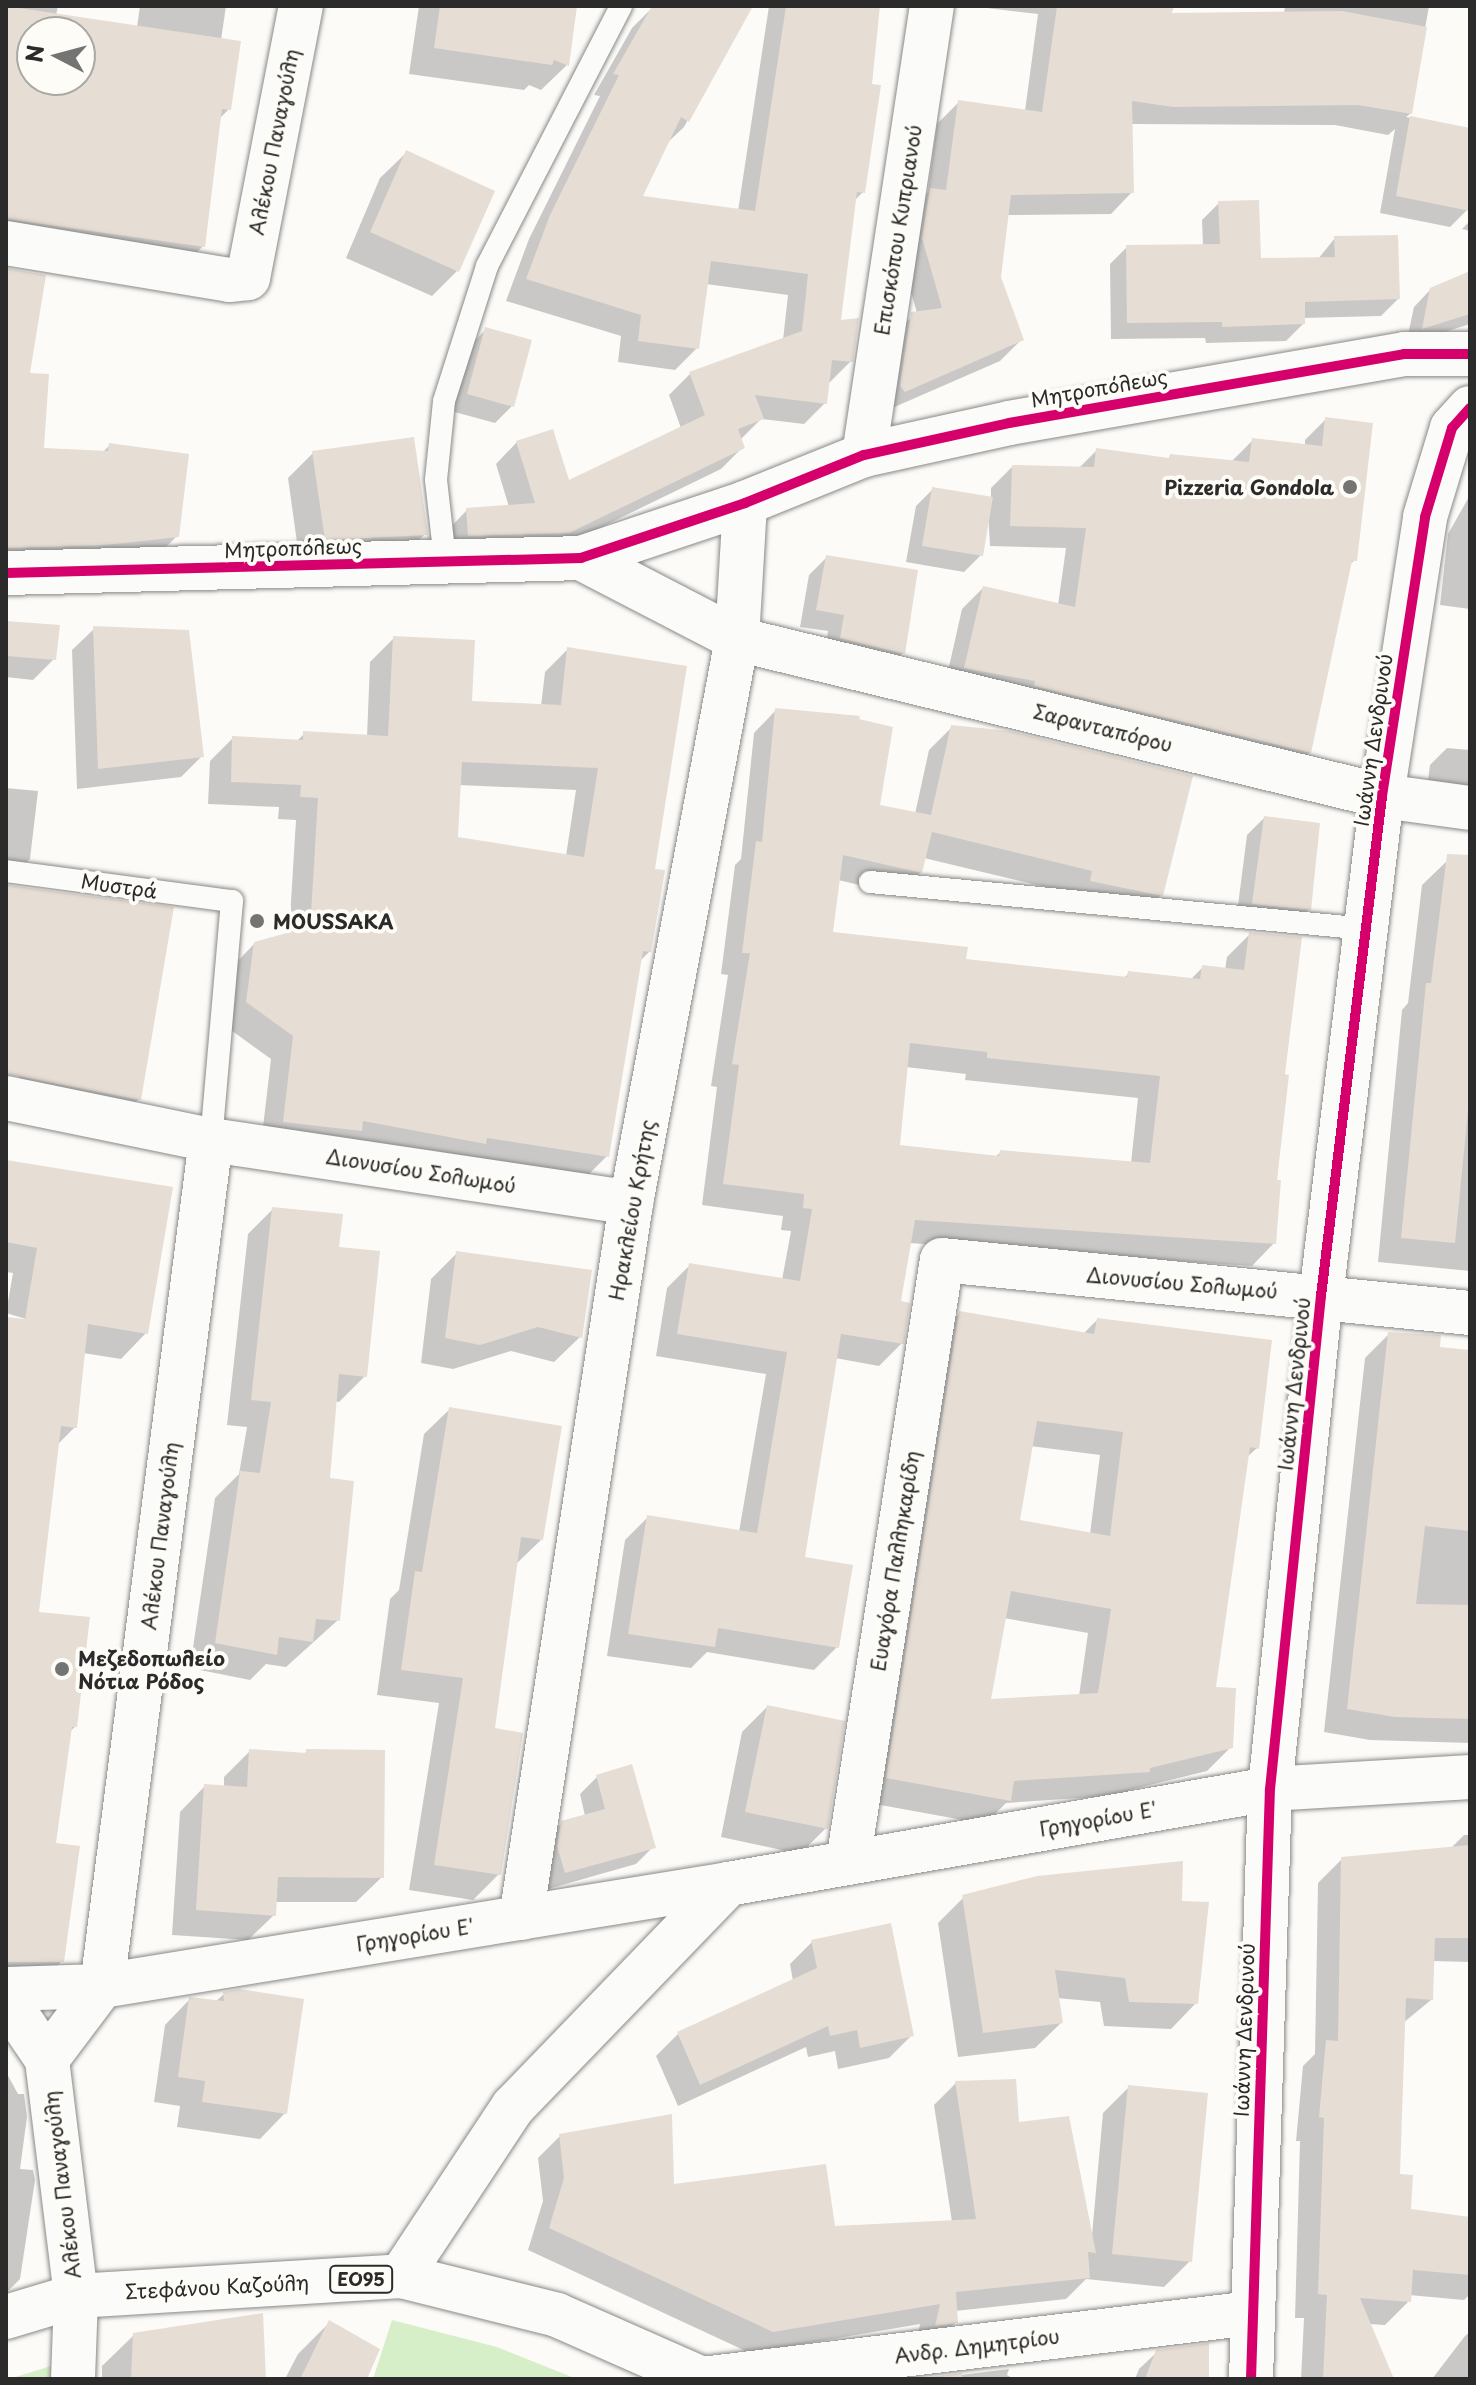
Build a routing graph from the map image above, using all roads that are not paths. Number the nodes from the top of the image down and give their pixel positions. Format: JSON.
{"nodes":[{"id":1,"x":301,"y":6,"type":"edge"},
{"id":2,"x":621,"y":6,"type":"edge"},
{"id":3,"x":932,"y":6,"type":"edge"},
{"id":4,"x":6,"y":243,"type":"edge"},
{"id":5,"x":1470,"y":354,"type":"edge"},
{"id":6,"x":1470,"y":408,"type":"edge"},
{"id":7,"x":864,"y":455,"type":"junction"},
{"id":8,"x":745,"y":503,"type":"junction"},
{"id":9,"x":581,"y":558,"type":"junction"},
{"id":10,"x":445,"y":560,"type":"junction"},
{"id":11,"x":6,"y":573,"type":"edge"},
{"id":12,"x":737,"y":639,"type":"junction"},
{"id":13,"x":1382,"y":796,"type":"junction"},
{"id":14,"x":1470,"y":808,"type":"edge"},
{"id":15,"x":6,"y":871,"type":"edge"},
{"id":16,"x":870,"y":882,"type":"dead end"},
{"id":17,"x":232,"y":901,"type":"joint"},
{"id":18,"x":1366,"y":929,"type":"junction"},
{"id":19,"x":6,"y":1098,"type":"edge"},
{"id":20,"x":211,"y":1140,"type":"junction"},
{"id":21,"x":631,"y":1203,"type":"junction"},
{"id":22,"x":942,"y":1260,"type":"joint"},
{"id":23,"x":1321,"y":1296,"type":"junction"},
{"id":24,"x":1470,"y":1313,"type":"edge"},
{"id":25,"x":1470,"y":1777,"type":"edge"},
{"id":26,"x":1270,"y":1789,"type":"junction"},
{"id":27,"x":848,"y":1862,"type":"junction"},
{"id":28,"x":728,"y":1884,"type":"junction"},
{"id":29,"x":521,"y":1918,"type":"junction"},
{"id":30,"x":102,"y":1986,"type":"junction"},
{"id":31,"x":6,"y":1989,"type":"edge"},
{"id":32,"x":6,"y":1999,"type":"edge"},
{"id":33,"x":47,"y":2059,"type":"junction"},
{"id":34,"x":401,"y":2276,"type":"junction"},
{"id":35,"x":76,"y":2296,"type":"junction"},
{"id":36,"x":1252,"y":2313,"type":"junction"},
{"id":37,"x":6,"y":2317,"type":"edge"},
{"id":38,"x":73,"y":2379,"type":"edge"},
{"id":39,"x":702,"y":2379,"type":"edge"},
{"id":40,"x":1251,"y":2379,"type":"edge"}],
"edges":[{"from":1,"to":4,"type":"street","name":"Αλέκου Παναγούλη"},
{"from":2,"to":10,"type":"lane"},
{"from":3,"to":7,"type":"street","name":"Επισκόπου Κυπριανού"},
{"from":5,"to":7,"type":"street","name":"Μητροπόλεως"},
{"from":6,"to":13,"type":"street","name":"Ιωάννη Δενδρινού"},
{"from":7,"to":8,"type":"street","name":"Μητροπόλεως"},
{"from":8,"to":9,"type":"street","name":"Μητροπόλεως"},
{"from":8,"to":12,"type":"street","name":"Ηρακλείου Κρήτης"},
{"from":9,"to":10,"type":"street","name":"Μητροπόλεως"},
{"from":9,"to":12,"type":"street","name":"Σαρανταπόρου"},
{"from":10,"to":11,"type":"street","name":"Μητροπόλεως"},
{"from":12,"to":13,"type":"street","name":"Σαρανταπόρου"},
{"from":12,"to":21,"type":"street","name":"Ηρακλείου Κρήτης"},
{"from":13,"to":14,"type":"street","name":"Σαρανταπόρου"},
{"from":13,"to":18,"type":"street","name":"Ιωάννη Δενδρινού"},
{"from":15,"to":17,"type":"lane","name":"Μυστρά"},
{"from":16,"to":18,"type":"lane"},
{"from":17,"to":20,"type":"lane","name":"Αλέκου Παναγούλη"},
{"from":18,"to":23,"type":"street","name":"Ιωάννη Δενδρινού"},
{"from":19,"to":20,"type":"street","name":"Διονυσίου Σολωμού"},
{"from":20,"to":21,"type":"street","name":"Διονυσίου Σολωμού"},
{"from":20,"to":30,"type":"street","name":"Αλέκου Παναγούλη"},
{"from":21,"to":29,"type":"street","name":"Ηρακλείου Κρήτης"},
{"from":22,"to":23,"type":"street","name":"Διονυσίου Σολωμού"},
{"from":22,"to":27,"type":"street","name":"Ευαγόρα Παλληκαρίδη"},
{"from":23,"to":24,"type":"street","name":"Διονυσίου Σολωμού"},
{"from":23,"to":26,"type":"street","name":"Ιωάννη Δενδρινού"},
{"from":25,"to":26,"type":"street","name":"Γρηγορίου Ε'"},
{"from":26,"to":27,"type":"street","name":"Γρηγορίου Ε'"},
{"from":26,"to":36,"type":"street","name":"Ιωάννη Δενδρινού"},
{"from":27,"to":28,"type":"street","name":"Γρηγορίου Ε'"},
{"from":28,"to":29,"type":"street","name":"Γρηγορίου Ε'"},
{"from":28,"to":34,"type":"street"},
{"from":29,"to":30,"type":"street","name":"Γρηγορίου Ε'"},
{"from":30,"to":31,"type":"street","name":"Γρηγορίου Ε'"},
{"from":30,"to":33,"type":"street","name":"Αλέκου Παναγούλη"},
{"from":32,"to":33,"type":"street"},
{"from":33,"to":35,"type":"street","name":"Αλέκου Παναγούλη"},
{"from":34,"to":35,"type":"street","name":"Στεφάνου Καζούλη","number":"ΕΟ95"},
{"from":34,"to":39,"type":"street","name":"Στεφάνου Καζούλη","number":"ΕΟ95"},
{"from":35,"to":37,"type":"street","name":"Στεφάνου Καζούλη","number":"ΕΟ95"},
{"from":35,"to":38,"type":"street","name":"Αλέκου Παναγούλη"},
{"from":36,"to":39,"type":"street","name":"Ανδρ. Δημητρίου"},
{"from":36,"to":40,"type":"street","name":"Ιωάννη Δενδρινού"}]}
